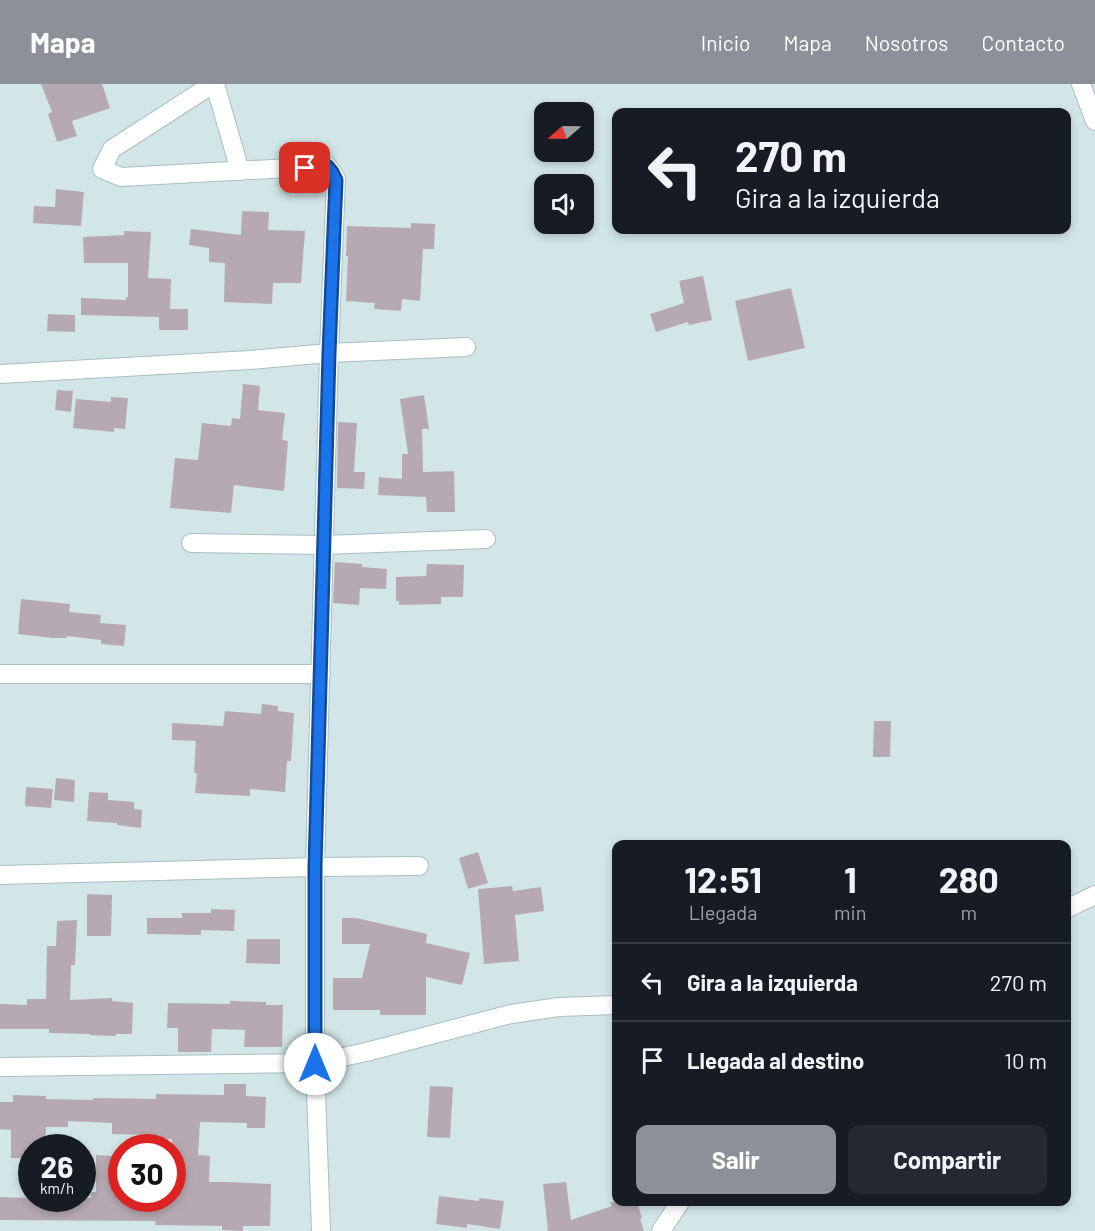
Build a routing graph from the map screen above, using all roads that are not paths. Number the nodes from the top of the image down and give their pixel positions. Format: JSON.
{"nodes":[{"id":1,"x":214,"y":84,"type":"edge"},
{"id":2,"x":1081,"y":84,"type":"edge"},
{"id":3,"x":1095,"y":121,"type":"edge"},
{"id":4,"x":240,"y":171,"type":"junction"},
{"id":5,"x":466,"y":347,"type":"dead end"},
{"id":6,"x":329,"y":353,"type":"junction"},
{"id":7,"x":0,"y":374,"type":"edge"},
{"id":8,"x":486,"y":539,"type":"dead end"},
{"id":9,"x":191,"y":543,"type":"dead end"},
{"id":10,"x":324,"y":544,"type":"junction"},
{"id":11,"x":0,"y":674,"type":"edge"},
{"id":12,"x":321,"y":674,"type":"junction"},
{"id":13,"x":420,"y":866,"type":"dead end"},
{"id":14,"x":315,"y":867,"type":"junction"},
{"id":15,"x":0,"y":874,"type":"edge"},
{"id":16,"x":1095,"y":895,"type":"edge"},
{"id":17,"x":1071,"y":907,"type":"edge"},
{"id":18,"x":612,"y":1005,"type":"edge"},
{"id":19,"x":315,"y":1064,"type":"junction"},
{"id":20,"x":0,"y":1067,"type":"edge"},
{"id":21,"x":677,"y":1206,"type":"edge"},
{"id":22,"x":321,"y":1231,"type":"edge"},
{"id":23,"x":661,"y":1231,"type":"edge"}],
"edges":[{"from":1,"to":4,"type":"street"},
{"from":1,"to":4,"type":"street"},
{"from":2,"to":3,"type":"street"},
{"from":4,"to":6,"type":"street"},
{"from":5,"to":6,"type":"street"},
{"from":6,"to":7,"type":"street"},
{"from":6,"to":10,"type":"street"},
{"from":8,"to":10,"type":"street"},
{"from":9,"to":10,"type":"street"},
{"from":10,"to":12,"type":"street"},
{"from":11,"to":12,"type":"street"},
{"from":12,"to":14,"type":"street"},
{"from":13,"to":14,"type":"street"},
{"from":14,"to":15,"type":"street"},
{"from":14,"to":19,"type":"street"},
{"from":16,"to":17,"type":"street"},
{"from":18,"to":19,"type":"street"},
{"from":19,"to":20,"type":"street"},
{"from":19,"to":22,"type":"street"},
{"from":21,"to":23,"type":"street"}]}
